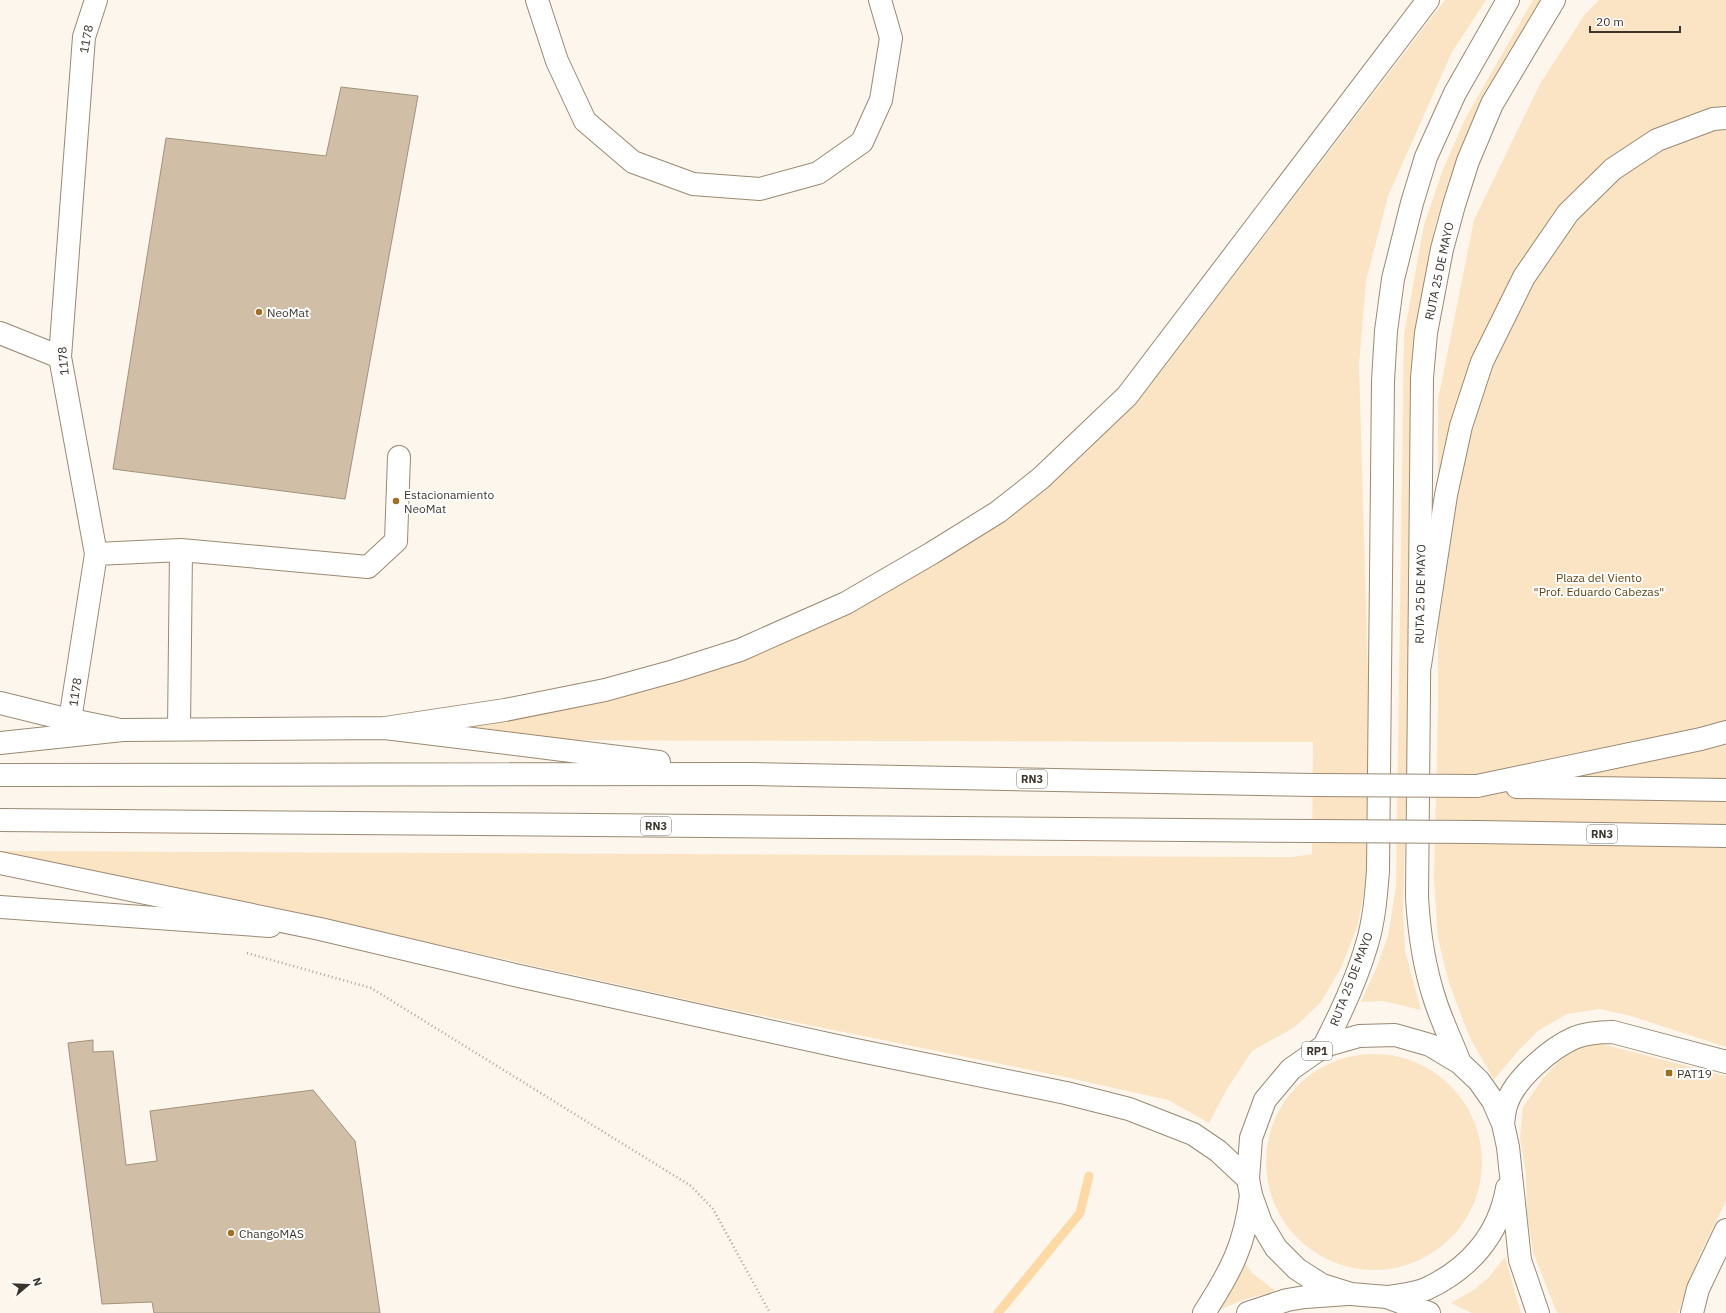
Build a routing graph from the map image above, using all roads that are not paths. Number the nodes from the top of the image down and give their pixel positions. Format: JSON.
{"nodes":[{"id":1,"x":96,"y":0,"type":"edge"},
{"id":2,"x":537,"y":0,"type":"edge"},
{"id":3,"x":880,"y":0,"type":"edge"},
{"id":4,"x":1428,"y":0,"type":"edge"},
{"id":5,"x":1508,"y":0,"type":"edge"},
{"id":6,"x":1554,"y":0,"type":"edge"},
{"id":7,"x":1726,"y":118,"type":"edge"},
{"id":8,"x":4,"y":337,"type":"edge"},
{"id":9,"x":60,"y":357,"type":"junction"},
{"id":10,"x":399,"y":457,"type":"dead end"},
{"id":11,"x":181,"y":550,"type":"junction"},
{"id":12,"x":96,"y":554,"type":"junction"},
{"id":13,"x":1420,"y":665,"type":"junction"},
{"id":14,"x":0,"y":703,"type":"edge"},
{"id":15,"x":70,"y":720,"type":"junction"},
{"id":16,"x":386,"y":728,"type":"junction"},
{"id":17,"x":123,"y":730,"type":"junction"},
{"id":18,"x":179,"y":730,"type":"junction"},
{"id":19,"x":1726,"y":732,"type":"edge"},
{"id":20,"x":0,"y":742,"type":"edge"},
{"id":21,"x":751,"y":774,"type":"junction"},
{"id":22,"x":0,"y":775,"type":"edge"},
{"id":23,"x":1477,"y":786,"type":"junction"},
{"id":24,"x":1726,"y":790,"type":"edge"},
{"id":25,"x":0,"y":820,"type":"edge"},
{"id":26,"x":1726,"y":836,"type":"edge"},
{"id":27,"x":0,"y":863,"type":"edge"},
{"id":28,"x":0,"y":907,"type":"edge"},
{"id":29,"x":320,"y":929,"type":"junction"},
{"id":30,"x":1324,"y":1046,"type":"junction"},
{"id":31,"x":1726,"y":1062,"type":"edge"},
{"id":32,"x":1460,"y":1063,"type":"junction"},
{"id":33,"x":1503,"y":1124,"type":"junction"},
{"id":34,"x":1510,"y":1170,"type":"junction"},
{"id":35,"x":1250,"y":1187,"type":"junction"},
{"id":36,"x":1726,"y":1230,"type":"edge"},
{"id":37,"x":1351,"y":1294,"type":"junction"},
{"id":38,"x":1387,"y":1297,"type":"junction"},
{"id":39,"x":1204,"y":1313,"type":"edge"},
{"id":40,"x":1248,"y":1313,"type":"edge"},
{"id":41,"x":1429,"y":1313,"type":"edge"},
{"id":42,"x":1538,"y":1313,"type":"edge"},
{"id":43,"x":1692,"y":1313,"type":"edge"}],
"edges":[{"from":1,"to":9,"type":"main road","name":"1178"},
{"from":2,"to":3,"type":"main road"},
{"from":4,"to":16,"type":"main road"},
{"from":5,"to":30,"type":"main road","name":"RUTA 25 DE MAYO"},
{"from":6,"to":13,"type":"main road","name":"RUTA 25 DE MAYO"},
{"from":7,"to":13,"type":"main road"},
{"from":8,"to":9,"type":"main road"},
{"from":9,"to":12,"type":"main road","name":"1178"},
{"from":10,"to":11,"type":"main road"},
{"from":11,"to":12,"type":"main road"},
{"from":11,"to":18,"type":"main road"},
{"from":12,"to":15,"type":"main road","name":"1178"},
{"from":13,"to":32,"type":"main road","name":"RUTA 25 DE MAYO"},
{"from":14,"to":15,"type":"main road"},
{"from":15,"to":17,"type":"main road"},
{"from":16,"to":18,"type":"main road"},
{"from":16,"to":21,"type":"main road"},
{"from":17,"to":18,"type":"main road"},
{"from":17,"to":20,"type":"main road"},
{"from":19,"to":23,"type":"main road"},
{"from":21,"to":22,"type":"main road","number":"RN3"},
{"from":21,"to":23,"type":"main road","number":"RN3","bridge":true},
{"from":23,"to":24,"type":"main road","number":"RN3"},
{"from":25,"to":26,"type":"main road","number":"RN3","bridge":true},
{"from":27,"to":29,"type":"main road"},
{"from":28,"to":29,"type":"main road"},
{"from":29,"to":35,"type":"main road"},
{"from":30,"to":32,"type":"main road","name":"RUTA 25 DE MAYO","number":"RP1"},
{"from":30,"to":35,"type":"main road","name":"RUTA 25 DE MAYO","number":"RP1"},
{"from":31,"to":33,"type":"main road"},
{"from":32,"to":33,"type":"main road","number":"RP1"},
{"from":33,"to":34,"type":"main road","number":"RP1"},
{"from":34,"to":38,"type":"main road","number":"RP1"},
{"from":34,"to":42,"type":"main road","number":"RP1"},
{"from":35,"to":37,"type":"main road","number":"RP1"},
{"from":35,"to":39,"type":"main road","name":"RUTA 25 DE MAYO"},
{"from":36,"to":43,"type":"main road"},
{"from":37,"to":38,"type":"main road","number":"RP1"},
{"from":37,"to":40,"type":"main road"},
{"from":38,"to":41,"type":"main road","number":"RP1"}]}
